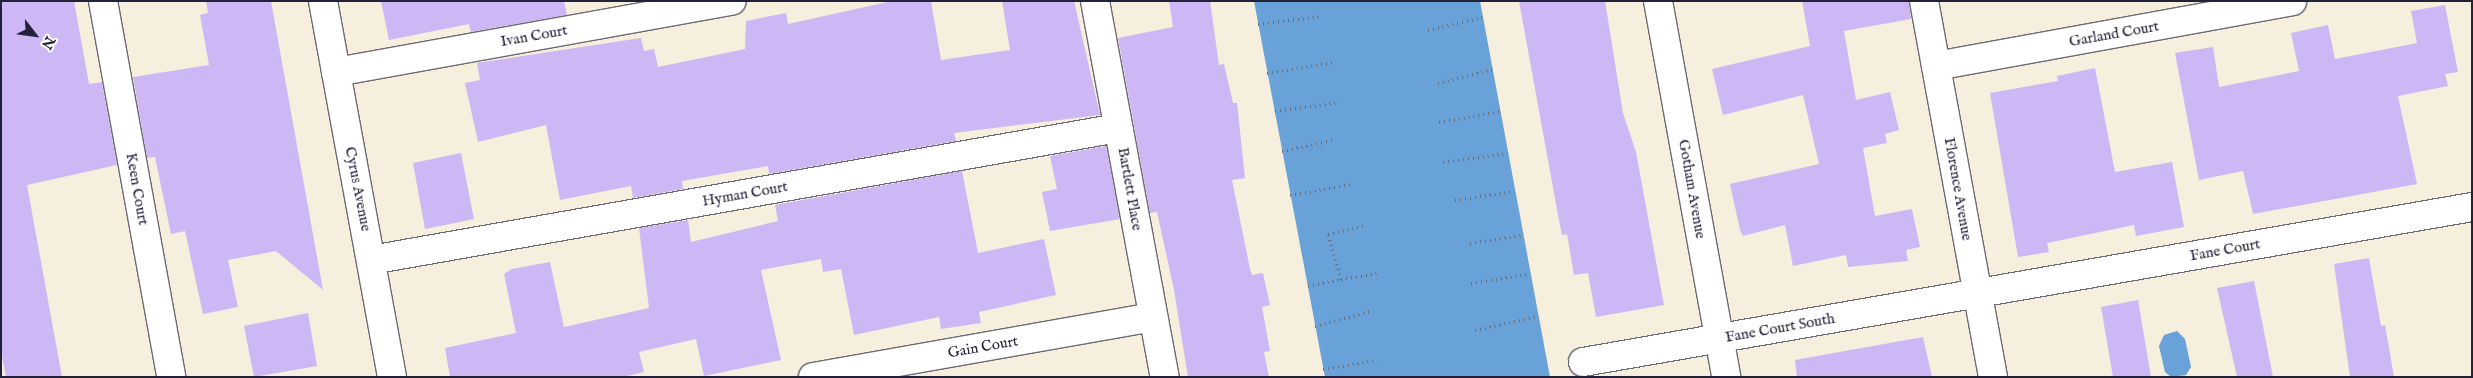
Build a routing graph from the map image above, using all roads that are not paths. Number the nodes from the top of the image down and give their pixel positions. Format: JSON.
{"nodes":[{"id":1,"x":102,"y":1,"type":"edge"},
{"id":2,"x":323,"y":1,"type":"edge"},
{"id":3,"x":732,"y":1,"type":"edge"},
{"id":4,"x":1095,"y":1,"type":"edge"},
{"id":5,"x":1658,"y":1,"type":"edge"},
{"id":6,"x":1924,"y":1,"type":"edge"},
{"id":7,"x":2292,"y":1,"type":"edge"},
{"id":8,"x":1936,"y":66,"type":"junction"},
{"id":9,"x":336,"y":72,"type":"junction"},
{"id":10,"x":1118,"y":128,"type":"junction"},
{"id":11,"x":2472,"y":207,"type":"edge"},
{"id":12,"x":371,"y":260,"type":"junction"},
{"id":13,"x":1978,"y":294,"type":"junction"},
{"id":14,"x":1153,"y":317,"type":"junction"},
{"id":15,"x":1719,"y":339,"type":"junction"},
{"id":16,"x":1583,"y":362,"type":"dead end"},
{"id":17,"x":171,"y":377,"type":"edge"},
{"id":18,"x":392,"y":377,"type":"edge"},
{"id":19,"x":813,"y":377,"type":"edge"},
{"id":20,"x":1165,"y":377,"type":"edge"},
{"id":21,"x":1726,"y":377,"type":"edge"},
{"id":22,"x":1993,"y":377,"type":"edge"}],
"edges":[{"from":1,"to":17,"type":"street","name":"Keen Court"},
{"from":2,"to":9,"type":"street","name":"Cyrus Avenue"},
{"from":3,"to":9,"type":"street","name":"Ivan Court"},
{"from":4,"to":10,"type":"street","name":"Bartlett Place"},
{"from":5,"to":15,"type":"street","name":"Gotham Avenue"},
{"from":6,"to":8,"type":"street","name":"Florence Avenue"},
{"from":7,"to":8,"type":"street","name":"Garland Court"},
{"from":8,"to":13,"type":"street","name":"Florence Avenue"},
{"from":9,"to":12,"type":"street","name":"Cyrus Avenue"},
{"from":10,"to":12,"type":"street","name":"Hyman Court"},
{"from":10,"to":14,"type":"street","name":"Bartlett Place"},
{"from":11,"to":13,"type":"street","name":"Fane Court"},
{"from":12,"to":18,"type":"street","name":"Cyrus Avenue"},
{"from":13,"to":15,"type":"street","name":"Fane Court South"},
{"from":13,"to":22,"type":"street","name":"Florence Avenue"},
{"from":14,"to":19,"type":"street","name":"Gain Court"},
{"from":14,"to":20,"type":"street","name":"Bartlett Place"},
{"from":15,"to":16,"type":"street","name":"Fane Court South"},
{"from":15,"to":21,"type":"street","name":"Gotham Avenue"}]}
